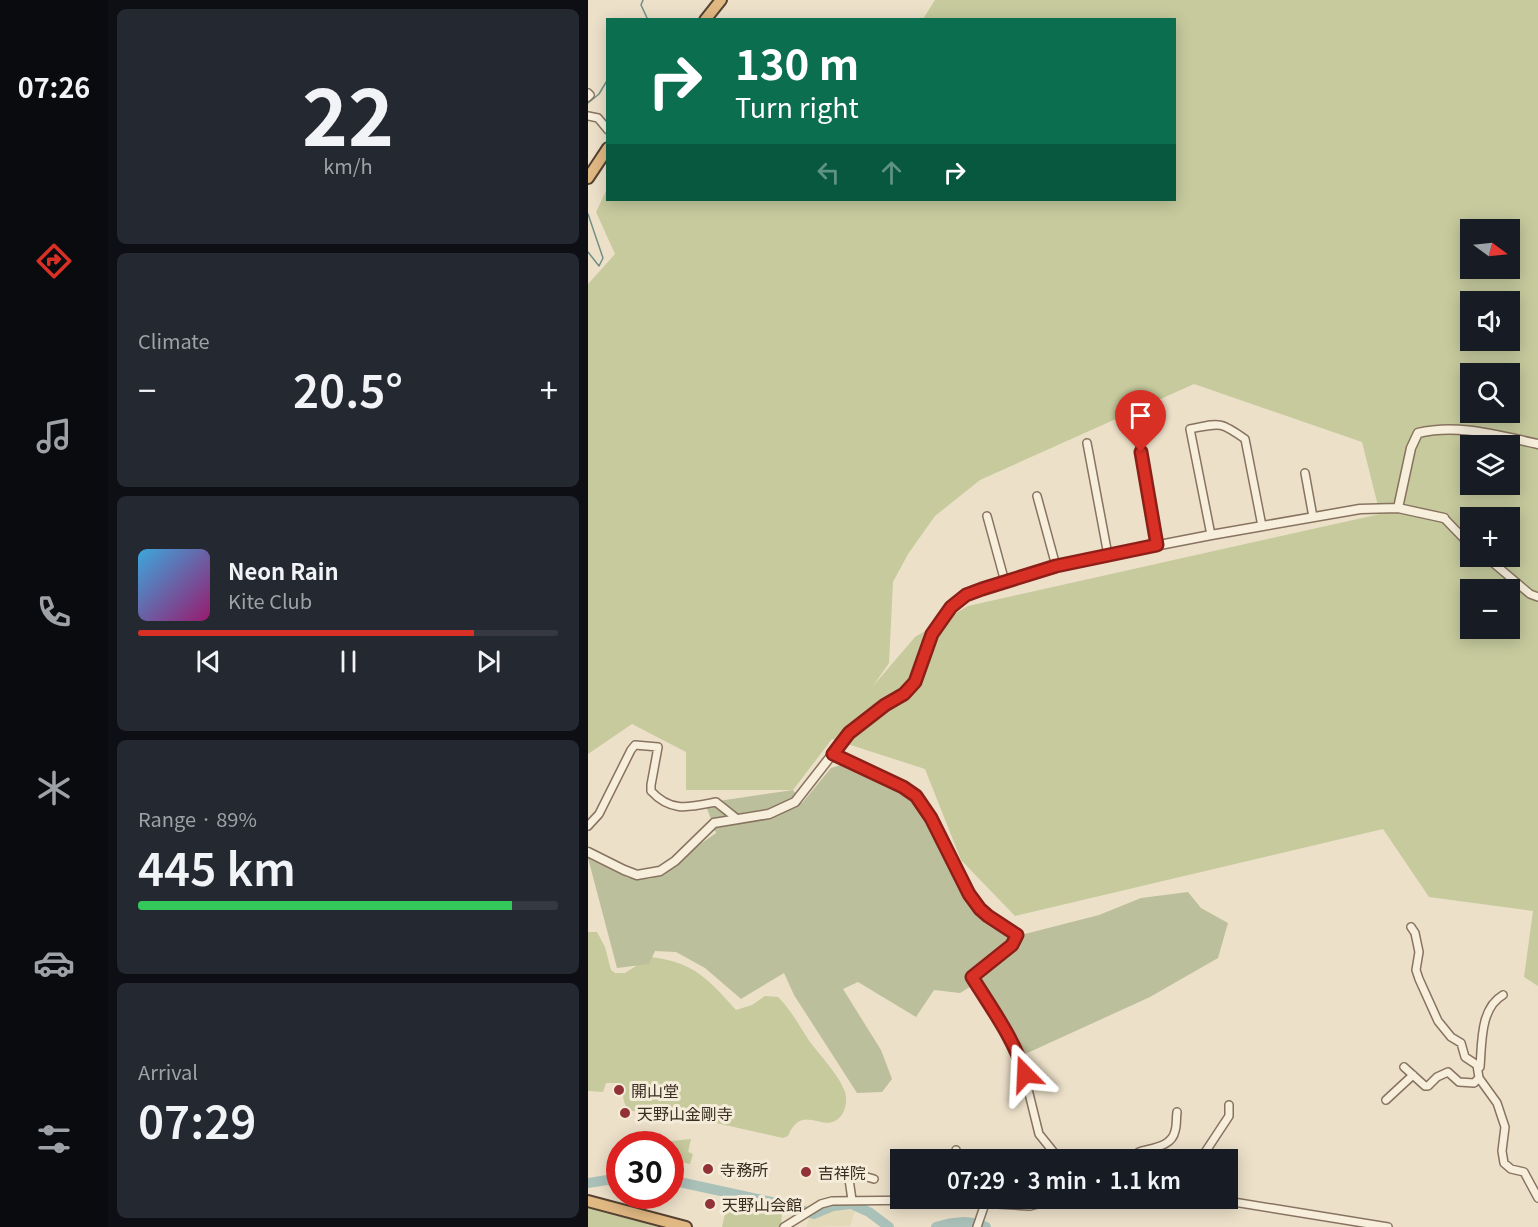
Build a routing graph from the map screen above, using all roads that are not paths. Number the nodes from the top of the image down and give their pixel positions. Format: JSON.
{"nodes":[{"id":1,"x":721,"y":0,"type":"edge"},
{"id":2,"x":707,"y":18,"type":"edge"},
{"id":3,"x":588,"y":93,"type":"edge"},
{"id":4,"x":588,"y":97,"type":"edge"},
{"id":5,"x":588,"y":116,"type":"edge"},
{"id":6,"x":606,"y":128,"type":"edge"},
{"id":7,"x":606,"y":151,"type":"edge"},
{"id":8,"x":589,"y":174,"type":"edge"},
{"id":9,"x":1137,"y":429,"type":"dead end"},
{"id":10,"x":1087,"y":443,"type":"dead end"},
{"id":11,"x":1538,"y":444,"type":"edge"},
{"id":12,"x":1305,"y":473,"type":"dead end"},
{"id":13,"x":1037,"y":496,"type":"dead end"},
{"id":14,"x":1398,"y":508,"type":"junction"},
{"id":15,"x":987,"y":516,"type":"dead end"},
{"id":16,"x":1313,"y":518,"type":"junction"},
{"id":17,"x":1444,"y":518,"type":"joint"},
{"id":18,"x":1262,"y":526,"type":"junction"},
{"id":19,"x":1211,"y":535,"type":"junction"},
{"id":20,"x":1460,"y":535,"type":"edge"},
{"id":21,"x":1157,"y":545,"type":"junction"},
{"id":22,"x":1107,"y":555,"type":"junction"},
{"id":23,"x":1056,"y":566,"type":"junction"},
{"id":24,"x":1498,"y":567,"type":"edge"},
{"id":25,"x":1005,"y":582,"type":"junction"},
{"id":26,"x":1538,"y":597,"type":"edge"},
{"id":27,"x":833,"y":754,"type":"junction"},
{"id":28,"x":736,"y":818,"type":"junction"},
{"id":29,"x":588,"y":826,"type":"edge"},
{"id":30,"x":588,"y":852,"type":"edge"},
{"id":31,"x":1410,"y":927,"type":"dead end"},
{"id":32,"x":1503,"y":995,"type":"dead end"},
{"id":33,"x":1404,"y":1067,"type":"dead end"},
{"id":34,"x":1478,"y":1069,"type":"junction"},
{"id":35,"x":1413,"y":1075,"type":"junction"},
{"id":36,"x":1479,"y":1078,"type":"junction"},
{"id":37,"x":1386,"y":1100,"type":"dead end"},
{"id":38,"x":1229,"y":1105,"type":"dead end"},
{"id":39,"x":1177,"y":1112,"type":"dead end"},
{"id":40,"x":1051,"y":1149,"type":"edge"},
{"id":41,"x":1152,"y":1149,"type":"edge"},
{"id":42,"x":1206,"y":1149,"type":"edge"},
{"id":43,"x":874,"y":1179,"type":"dead end"},
{"id":44,"x":1538,"y":1198,"type":"edge"},
{"id":45,"x":852,"y":1200,"type":"junction"},
{"id":46,"x":890,"y":1200,"type":"edge"},
{"id":47,"x":588,"y":1201,"type":"edge"},
{"id":48,"x":1238,"y":1203,"type":"edge"},
{"id":49,"x":983,"y":1209,"type":"edge"},
{"id":50,"x":978,"y":1224,"type":"edge"},
{"id":51,"x":686,"y":1227,"type":"edge"},
{"id":52,"x":784,"y":1227,"type":"edge"},
{"id":53,"x":1388,"y":1227,"type":"edge"}],
"edges":[{"from":1,"to":2,"type":"highway"},
{"from":3,"to":4,"type":"street"},
{"from":5,"to":6,"type":"street"},
{"from":7,"to":8,"type":"highway"},
{"from":9,"to":21,"type":"street"},
{"from":10,"to":22,"type":"street"},
{"from":11,"to":14,"type":"street"},
{"from":12,"to":16,"type":"street"},
{"from":13,"to":23,"type":"street"},
{"from":14,"to":16,"type":"street"},
{"from":14,"to":17,"type":"street"},
{"from":15,"to":25,"type":"street"},
{"from":16,"to":18,"type":"street"},
{"from":17,"to":20,"type":"street"},
{"from":18,"to":19,"type":"street"},
{"from":18,"to":19,"type":"street"},
{"from":19,"to":21,"type":"street"},
{"from":21,"to":22,"type":"street"},
{"from":22,"to":23,"type":"street"},
{"from":23,"to":25,"type":"street"},
{"from":24,"to":26,"type":"street"},
{"from":25,"to":27,"type":"street"},
{"from":27,"to":28,"type":"street"},
{"from":27,"to":40,"type":"street"},
{"from":28,"to":29,"type":"street"},
{"from":28,"to":30,"type":"street"},
{"from":31,"to":34,"type":"street"},
{"from":32,"to":34,"type":"street"},
{"from":33,"to":35,"type":"street"},
{"from":34,"to":36,"type":"street"},
{"from":35,"to":36,"type":"street"},
{"from":35,"to":37,"type":"street"},
{"from":36,"to":44,"type":"street"},
{"from":38,"to":42,"type":"street"},
{"from":39,"to":41,"type":"street"},
{"from":43,"to":45,"type":"street"},
{"from":45,"to":46,"type":"street"},
{"from":45,"to":52,"type":"street"},
{"from":47,"to":51,"type":"highway"},
{"from":48,"to":53,"type":"street"},
{"from":49,"to":50,"type":"street"}]}
